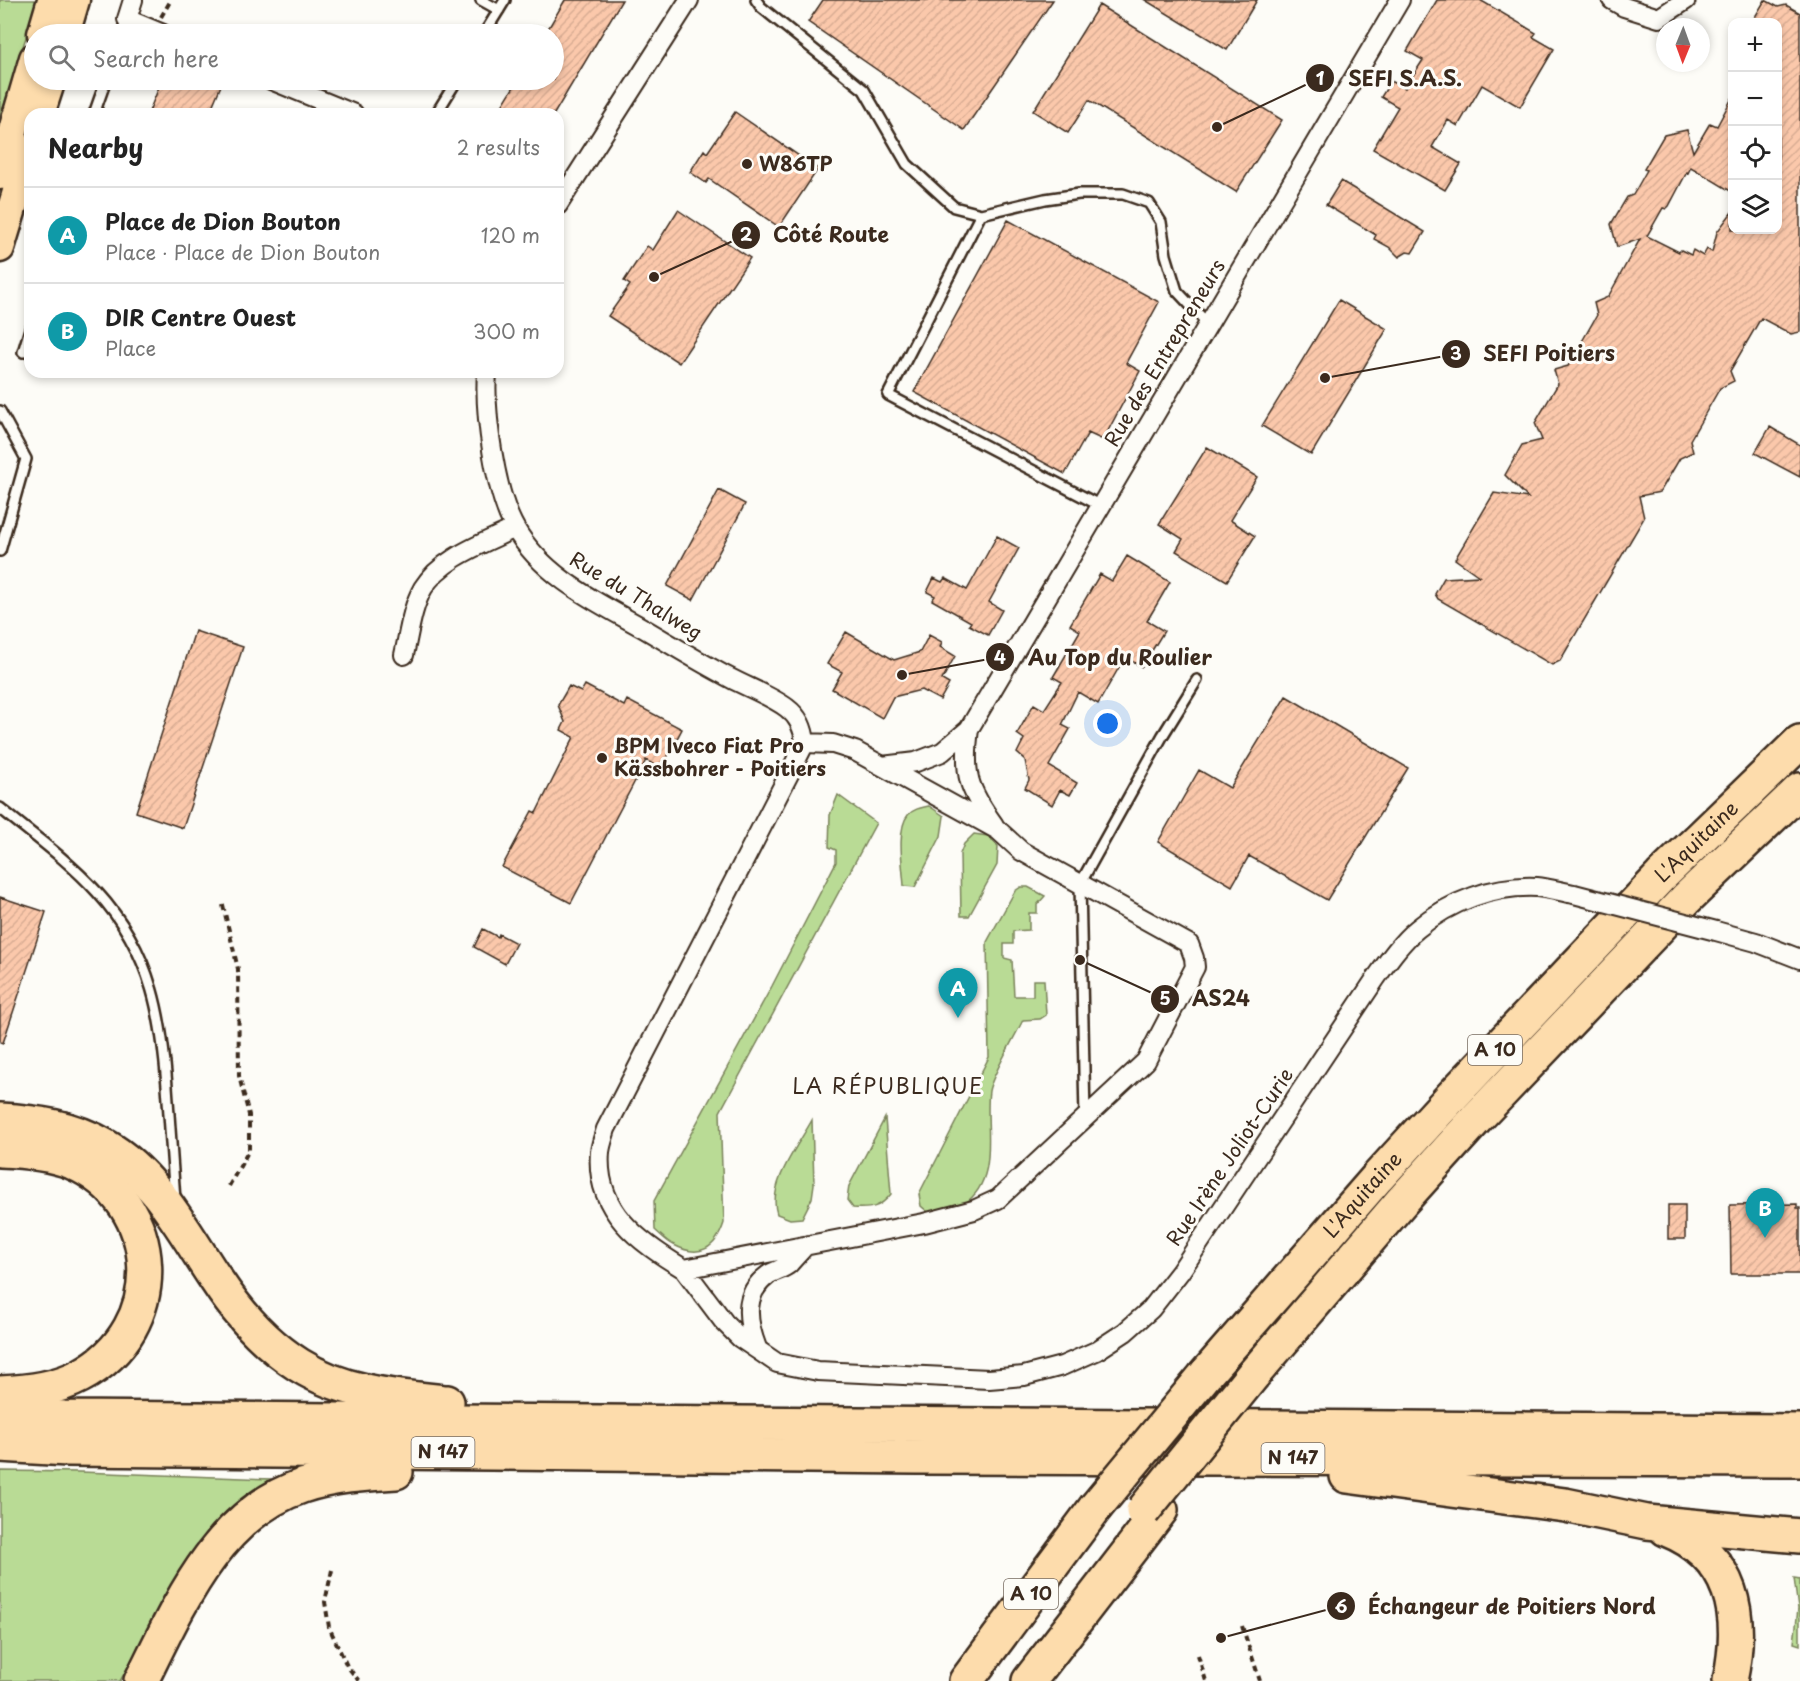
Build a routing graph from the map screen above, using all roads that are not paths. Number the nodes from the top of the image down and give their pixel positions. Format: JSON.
{"nodes":[{"id":1,"x":52,"y":0,"type":"edge"},
{"id":2,"x":75,"y":0,"type":"edge"},
{"id":3,"x":133,"y":0,"type":"edge"},
{"id":4,"x":481,"y":0,"type":"edge"},
{"id":5,"x":505,"y":0,"type":"edge"},
{"id":6,"x":689,"y":0,"type":"edge"},
{"id":7,"x":756,"y":0,"type":"edge"},
{"id":8,"x":1400,"y":0,"type":"edge"},
{"id":9,"x":1612,"y":0,"type":"edge"},
{"id":10,"x":1686,"y":0,"type":"edge"},
{"id":11,"x":499,"y":10,"type":"junction"},
{"id":12,"x":45,"y":24,"type":"edge"},
{"id":13,"x":68,"y":24,"type":"edge"},
{"id":14,"x":125,"y":24,"type":"edge"},
{"id":15,"x":490,"y":24,"type":"edge"},
{"id":16,"x":25,"y":90,"type":"edge"},
{"id":17,"x":48,"y":90,"type":"edge"},
{"id":18,"x":102,"y":90,"type":"edge"},
{"id":19,"x":295,"y":90,"type":"edge"},
{"id":20,"x":451,"y":90,"type":"edge"},
{"id":21,"x":42,"y":108,"type":"edge"},
{"id":22,"x":96,"y":108,"type":"edge"},
{"id":23,"x":339,"y":108,"type":"edge"},
{"id":24,"x":440,"y":108,"type":"edge"},
{"id":25,"x":24,"y":169,"type":"edge"},
{"id":26,"x":0,"y":175,"type":"edge"},
{"id":27,"x":564,"y":195,"type":"edge"},
{"id":28,"x":981,"y":214,"type":"junction"},
{"id":29,"x":0,"y":248,"type":"edge"},
{"id":30,"x":1208,"y":324,"type":"junction"},
{"id":31,"x":24,"y":349,"type":"edge"},
{"id":32,"x":23,"y":352,"type":"dead end"},
{"id":33,"x":487,"y":378,"type":"edge"},
{"id":34,"x":0,"y":411,"type":"edge"},
{"id":35,"x":1101,"y":506,"type":"junction"},
{"id":36,"x":515,"y":528,"type":"junction"},
{"id":37,"x":0,"y":551,"type":"edge"},
{"id":38,"x":404,"y":655,"type":"dead end"},
{"id":39,"x":1197,"y":680,"type":"dead end"},
{"id":40,"x":969,"y":729,"type":"junction"},
{"id":41,"x":1800,"y":742,"type":"edge"},
{"id":42,"x":805,"y":743,"type":"junction"},
{"id":43,"x":882,"y":766,"type":"junction"},
{"id":44,"x":1800,"y":790,"type":"edge"},
{"id":45,"x":0,"y":808,"type":"edge"},
{"id":46,"x":998,"y":830,"type":"junction"},
{"id":47,"x":1080,"y":884,"type":"junction"},
{"id":48,"x":1800,"y":959,"type":"edge"},
{"id":49,"x":1085,"y":1118,"type":"junction"},
{"id":50,"x":0,"y":1120,"type":"edge"},
{"id":51,"x":0,"y":1150,"type":"edge"},
{"id":52,"x":176,"y":1218,"type":"junction"},
{"id":53,"x":805,"y":1246,"type":"junction"},
{"id":54,"x":684,"y":1269,"type":"junction"},
{"id":55,"x":757,"y":1348,"type":"junction"},
{"id":56,"x":0,"y":1393,"type":"edge"},
{"id":57,"x":0,"y":1414,"type":"edge"},
{"id":58,"x":802,"y":1424,"type":"junction"},
{"id":59,"x":1800,"y":1431,"type":"edge"},
{"id":60,"x":0,"y":1445,"type":"edge"},
{"id":61,"x":902,"y":1457,"type":"junction"},
{"id":62,"x":1800,"y":1460,"type":"edge"},
{"id":63,"x":1152,"y":1510,"type":"junction"},
{"id":64,"x":1647,"y":1521,"type":"junction"},
{"id":65,"x":1800,"y":1536,"type":"edge"},
{"id":66,"x":141,"y":1681,"type":"edge"},
{"id":67,"x":966,"y":1681,"type":"edge"},
{"id":68,"x":1013,"y":1681,"type":"edge"},
{"id":69,"x":1029,"y":1681,"type":"edge"},
{"id":70,"x":1731,"y":1681,"type":"edge"}],
"edges":[{"from":1,"to":12,"type":"main road"},
{"from":2,"to":13,"type":"main road"},
{"from":3,"to":14,"type":"street"},
{"from":4,"to":11,"type":"lane"},
{"from":5,"to":11,"type":"lane"},
{"from":6,"to":27,"type":"street"},
{"from":7,"to":28,"type":"lane"},
{"from":8,"to":30,"type":"street","name":"Rue des Entrepreneurs"},
{"from":9,"to":10,"type":"street"},
{"from":11,"to":15,"type":"lane"},
{"from":16,"to":26,"type":"main road"},
{"from":17,"to":21,"type":"main road"},
{"from":18,"to":22,"type":"lane"},
{"from":19,"to":23,"type":"street"},
{"from":20,"to":24,"type":"lane"},
{"from":25,"to":29,"type":"main road"},
{"from":28,"to":30,"type":"lane"},
{"from":28,"to":35,"type":"lane"},
{"from":30,"to":35,"type":"street","name":"Rue des Entrepreneurs"},
{"from":31,"to":32,"type":"lane"},
{"from":33,"to":36,"type":"street","name":"Rue du Thalweg"},
{"from":34,"to":37,"type":"lane"},
{"from":35,"to":40,"type":"street","name":"Rue des Entrepreneurs"},
{"from":36,"to":38,"type":"street"},
{"from":36,"to":42,"type":"street","name":"Rue du Thalweg"},
{"from":39,"to":47,"type":"lane"},
{"from":40,"to":43,"type":"street"},
{"from":40,"to":46,"type":"street"},
{"from":41,"to":67,"type":"highway","name":"L'Aquitaine","number":"A 10","bridge":true},
{"from":42,"to":43,"type":"street"},
{"from":42,"to":54,"type":"street"},
{"from":43,"to":46,"type":"street"},
{"from":44,"to":63,"type":"highway","name":"L'Aquitaine","number":"A 10"},
{"from":45,"to":52,"type":"lane"},
{"from":46,"to":47,"type":"street"},
{"from":47,"to":49,"type":"lane"},
{"from":47,"to":49,"type":"street"},
{"from":48,"to":55,"type":"street","name":"Rue Irène Joliot-Curie","bridge":true},
{"from":49,"to":53,"type":"street"},
{"from":50,"to":52,"type":"highway"},
{"from":51,"to":56,"type":"highway"},
{"from":52,"to":58,"type":"highway"},
{"from":53,"to":54,"type":"street"},
{"from":53,"to":55,"type":"street"},
{"from":54,"to":55,"type":"street","name":"Rue Irène Joliot-Curie"},
{"from":57,"to":58,"type":"highway","number":"N 147"},
{"from":58,"to":59,"type":"highway","number":"N 147"},
{"from":60,"to":61,"type":"highway","number":"N 147"},
{"from":61,"to":62,"type":"highway","number":"N 147"},
{"from":61,"to":64,"type":"highway"},
{"from":61,"to":66,"type":"highway"},
{"from":63,"to":68,"type":"highway","number":"A 10"},
{"from":63,"to":69,"type":"highway"},
{"from":64,"to":65,"type":"highway"},
{"from":64,"to":70,"type":"highway"}]}
